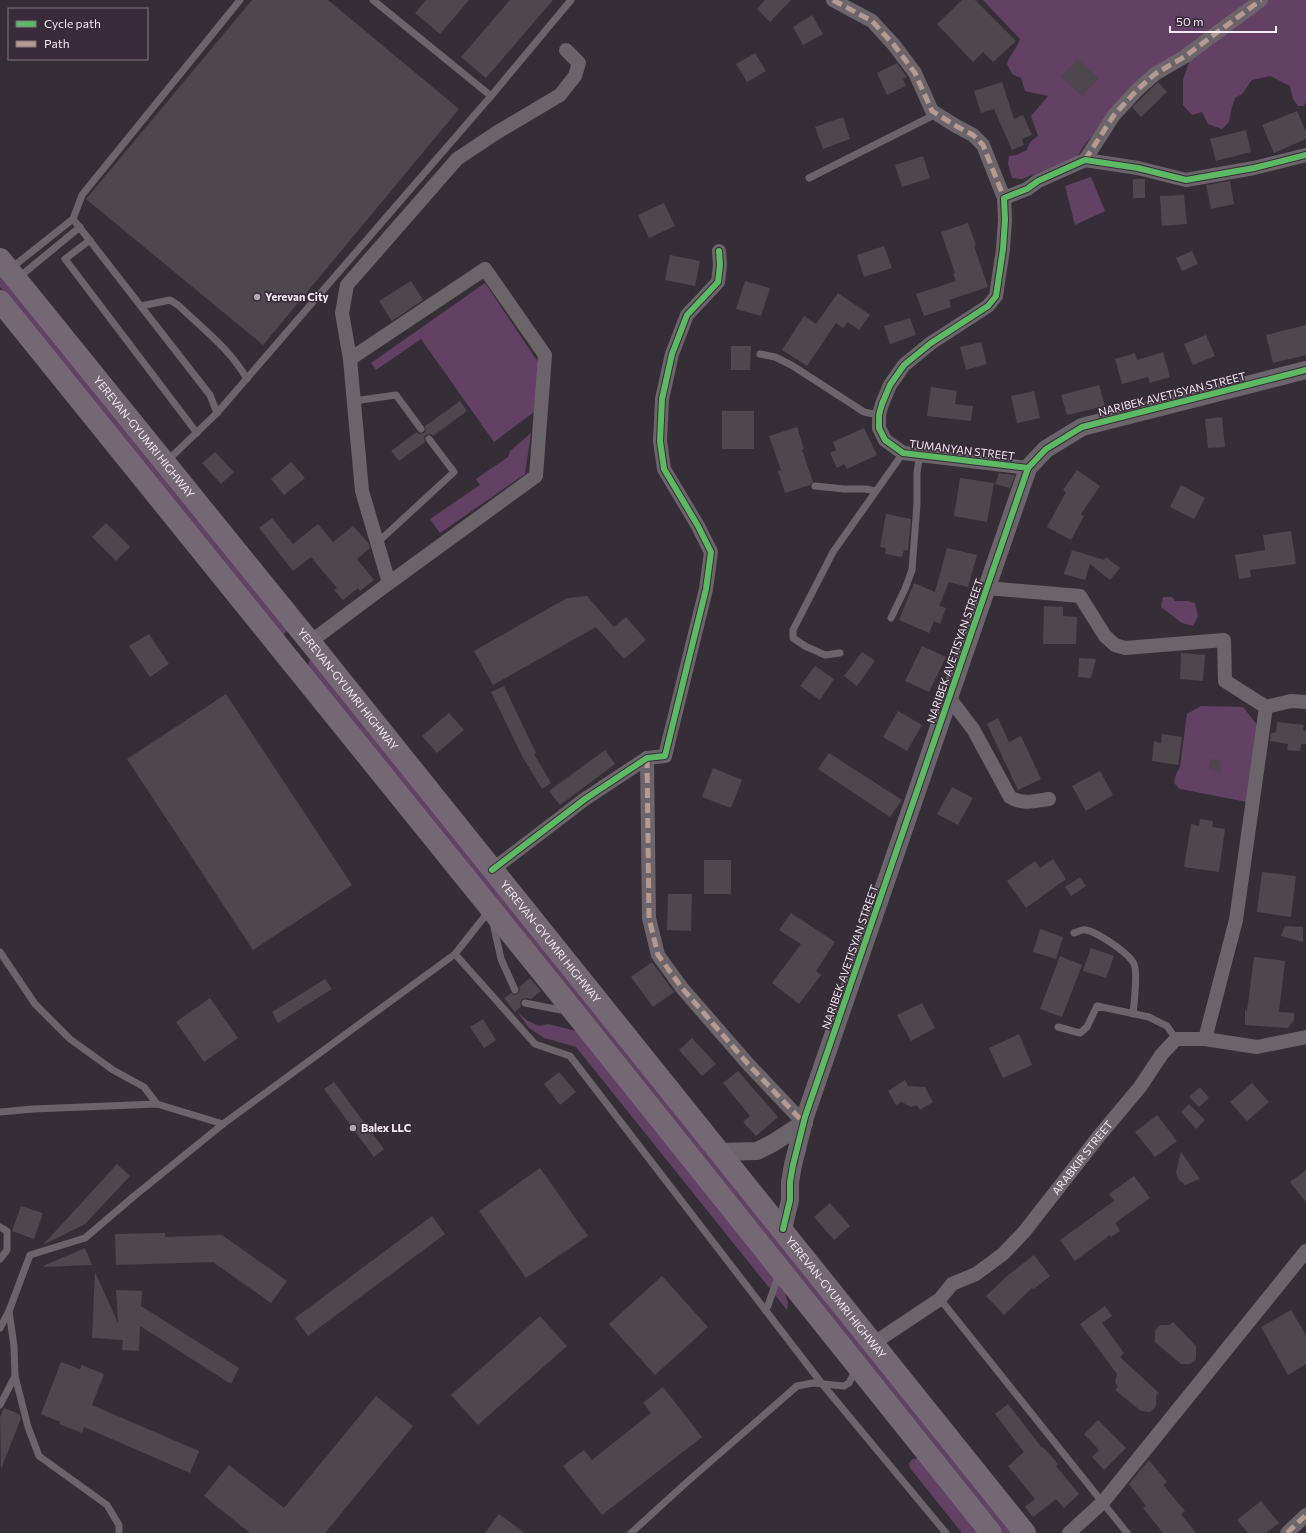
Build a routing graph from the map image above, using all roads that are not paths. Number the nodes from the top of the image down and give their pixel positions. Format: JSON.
{"nodes":[{"id":1,"x":240,"y":0,"type":"edge"},
{"id":2,"x":373,"y":0,"type":"edge"},
{"id":3,"x":571,"y":0,"type":"edge"},
{"id":4,"x":833,"y":0,"type":"edge"},
{"id":5,"x":1262,"y":0,"type":"edge"},
{"id":6,"x":566,"y":50,"type":"dead end"},
{"id":7,"x":491,"y":96,"type":"junction"},
{"id":8,"x":936,"y":114,"type":"junction"},
{"id":9,"x":1306,"y":154,"type":"edge"},
{"id":10,"x":1085,"y":160,"type":"junction"},
{"id":11,"x":809,"y":178,"type":"dead end"},
{"id":12,"x":1004,"y":198,"type":"junction"},
{"id":13,"x":73,"y":218,"type":"junction"},
{"id":14,"x":80,"y":227,"type":"junction"},
{"id":15,"x":90,"y":240,"type":"junction"},
{"id":16,"x":719,"y":251,"type":"dead end"},
{"id":17,"x":9,"y":269,"type":"edge"},
{"id":18,"x":0,"y":301,"type":"edge"},
{"id":19,"x":141,"y":306,"type":"junction"},
{"id":20,"x":760,"y":354,"type":"dead end"},
{"id":21,"x":350,"y":359,"type":"junction"},
{"id":22,"x":1306,"y":370,"type":"edge"},
{"id":23,"x":247,"y":378,"type":"junction"},
{"id":24,"x":354,"y":401,"type":"junction"},
{"id":25,"x":217,"y":413,"type":"junction"},
{"id":26,"x":879,"y":415,"type":"junction"},
{"id":27,"x":421,"y":429,"type":"dead end"},
{"id":28,"x":197,"y":433,"type":"junction"},
{"id":29,"x":429,"y":439,"type":"dead end"},
{"id":30,"x":903,"y":453,"type":"junction"},
{"id":31,"x":920,"y":455,"type":"junction"},
{"id":32,"x":164,"y":463,"type":"junction"},
{"id":33,"x":1028,"y":468,"type":"junction"},
{"id":34,"x":815,"y":486,"type":"dead end"},
{"id":35,"x":876,"y":491,"type":"junction"},
{"id":36,"x":377,"y":543,"type":"junction"},
{"id":37,"x":389,"y":583,"type":"junction"},
{"id":38,"x":987,"y":588,"type":"junction"},
{"id":39,"x":891,"y":618,"type":"dead end"},
{"id":40,"x":308,"y":639,"type":"junction"},
{"id":41,"x":840,"y":653,"type":"dead end"},
{"id":42,"x":284,"y":654,"type":"junction"},
{"id":43,"x":950,"y":699,"type":"junction"},
{"id":44,"x":1306,"y":702,"type":"edge"},
{"id":45,"x":1266,"y":706,"type":"junction"},
{"id":46,"x":647,"y":758,"type":"junction"},
{"id":47,"x":1049,"y":799,"type":"dead end"},
{"id":48,"x":492,"y":870,"type":"junction"},
{"id":49,"x":490,"y":910,"type":"junction"},
{"id":50,"x":1074,"y":933,"type":"dead end"},
{"id":51,"x":0,"y":952,"type":"edge"},
{"id":52,"x":455,"y":954,"type":"junction"},
{"id":53,"x":515,"y":990,"type":"dead end"},
{"id":54,"x":525,"y":1004,"type":"dead end"},
{"id":55,"x":575,"y":1013,"type":"junction"},
{"id":56,"x":1133,"y":1014,"type":"junction"},
{"id":57,"x":1058,"y":1027,"type":"dead end"},
{"id":58,"x":1306,"y":1037,"type":"edge"},
{"id":59,"x":1176,"y":1039,"type":"junction"},
{"id":60,"x":1205,"y":1040,"type":"junction"},
{"id":61,"x":156,"y":1104,"type":"junction"},
{"id":62,"x":0,"y":1112,"type":"edge"},
{"id":63,"x":804,"y":1123,"type":"junction"},
{"id":64,"x":223,"y":1124,"type":"junction"},
{"id":65,"x":719,"y":1152,"type":"junction"},
{"id":66,"x":0,"y":1227,"type":"edge"},
{"id":67,"x":783,"y":1230,"type":"junction"},
{"id":68,"x":1306,"y":1252,"type":"edge"},
{"id":69,"x":0,"y":1259,"type":"edge"},
{"id":70,"x":780,"y":1270,"type":"junction"},
{"id":71,"x":940,"y":1299,"type":"junction"},
{"id":72,"x":9,"y":1311,"type":"junction"},
{"id":73,"x":766,"y":1311,"type":"junction"},
{"id":74,"x":0,"y":1328,"type":"edge"},
{"id":75,"x":874,"y":1343,"type":"junction"},
{"id":76,"x":857,"y":1367,"type":"junction"},
{"id":77,"x":15,"y":1376,"type":"junction"},
{"id":78,"x":823,"y":1385,"type":"junction"},
{"id":79,"x":0,"y":1405,"type":"edge"},
{"id":80,"x":1103,"y":1502,"type":"junction"},
{"id":81,"x":1306,"y":1515,"type":"edge"},
{"id":82,"x":120,"y":1533,"type":"edge"},
{"id":83,"x":631,"y":1533,"type":"edge"},
{"id":84,"x":946,"y":1533,"type":"edge"},
{"id":85,"x":991,"y":1533,"type":"edge"},
{"id":86,"x":1025,"y":1533,"type":"edge"},
{"id":87,"x":1069,"y":1533,"type":"edge"},
{"id":88,"x":1127,"y":1533,"type":"edge"},
{"id":89,"x":1287,"y":1533,"type":"edge"}],
"edges":[{"from":1,"to":13,"type":"lane"},
{"from":2,"to":7,"type":"lane"},
{"from":3,"to":7,"type":"lane"},
{"from":4,"to":8,"type":"street"},
{"from":5,"to":10,"type":"street"},
{"from":6,"to":21,"type":"street"},
{"from":7,"to":23,"type":"lane"},
{"from":8,"to":11,"type":"lane"},
{"from":8,"to":12,"type":"street","name":"TUMANYAN STREET"},
{"from":9,"to":10,"type":"street"},
{"from":10,"to":12,"type":"street"},
{"from":12,"to":26,"type":"street","name":"TUMANYAN STREET"},
{"from":13,"to":14,"type":"lane"},
{"from":13,"to":17,"type":"lane"},
{"from":14,"to":15,"type":"lane"},
{"from":14,"to":17,"type":"lane"},
{"from":15,"to":19,"type":"lane"},
{"from":15,"to":28,"type":"lane"},
{"from":16,"to":46,"type":"street"},
{"from":17,"to":32,"type":"highway","name":"YEREVAN-GYUMRI HIGHWAY"},
{"from":18,"to":42,"type":"highway"},
{"from":19,"to":23,"type":"lane"},
{"from":19,"to":25,"type":"lane"},
{"from":20,"to":26,"type":"lane"},
{"from":21,"to":24,"type":"street"},
{"from":21,"to":37,"type":"street"},
{"from":22,"to":33,"type":"street","name":"NARIBEK AVETISYAN STREET"},
{"from":23,"to":25,"type":"lane"},
{"from":24,"to":27,"type":"lane"},
{"from":24,"to":36,"type":"street"},
{"from":25,"to":28,"type":"lane"},
{"from":26,"to":30,"type":"street","name":"TUMANYAN STREET"},
{"from":28,"to":32,"type":"lane"},
{"from":29,"to":36,"type":"lane"},
{"from":30,"to":31,"type":"street","name":"TUMANYAN STREET"},
{"from":30,"to":35,"type":"lane"},
{"from":31,"to":33,"type":"street","name":"TUMANYAN STREET"},
{"from":31,"to":39,"type":"lane"},
{"from":32,"to":40,"type":"highway","name":"YEREVAN-GYUMRI HIGHWAY"},
{"from":33,"to":38,"type":"street","name":"NARIBEK AVETISYAN STREET"},
{"from":34,"to":35,"type":"lane"},
{"from":35,"to":41,"type":"lane"},
{"from":36,"to":37,"type":"street"},
{"from":37,"to":40,"type":"street"},
{"from":38,"to":43,"type":"street","name":"NARIBEK AVETISYAN STREET"},
{"from":38,"to":45,"type":"street"},
{"from":40,"to":42,"type":"highway"},
{"from":40,"to":48,"type":"highway","name":"YEREVAN-GYUMRI HIGHWAY"},
{"from":42,"to":49,"type":"highway"},
{"from":43,"to":47,"type":"street"},
{"from":43,"to":63,"type":"street","name":"NARIBEK AVETISYAN STREET"},
{"from":44,"to":45,"type":"street"},
{"from":45,"to":60,"type":"street"},
{"from":46,"to":48,"type":"street"},
{"from":46,"to":63,"type":"street"},
{"from":48,"to":65,"type":"highway","name":"YEREVAN-GYUMRI HIGHWAY"},
{"from":49,"to":52,"type":"lane"},
{"from":49,"to":53,"type":"lane"},
{"from":49,"to":55,"type":"highway"},
{"from":50,"to":56,"type":"lane"},
{"from":51,"to":61,"type":"lane"},
{"from":52,"to":64,"type":"lane"},
{"from":52,"to":73,"type":"lane"},
{"from":54,"to":55,"type":"lane"},
{"from":55,"to":70,"type":"highway"},
{"from":56,"to":57,"type":"lane"},
{"from":56,"to":59,"type":"lane"},
{"from":58,"to":60,"type":"street"},
{"from":59,"to":60,"type":"street"},
{"from":59,"to":71,"type":"street","name":"ARABKIR STREET"},
{"from":61,"to":62,"type":"lane"},
{"from":61,"to":64,"type":"lane"},
{"from":63,"to":65,"type":"street"},
{"from":63,"to":67,"type":"street","name":"NARIBEK AVETISYAN STREET"},
{"from":64,"to":72,"type":"lane"},
{"from":65,"to":67,"type":"highway","name":"YEREVAN-GYUMRI HIGHWAY"},
{"from":66,"to":69,"type":"lane"},
{"from":67,"to":75,"type":"highway","name":"YEREVAN-GYUMRI HIGHWAY"},
{"from":68,"to":80,"type":"street"},
{"from":70,"to":73,"type":"lane"},
{"from":70,"to":76,"type":"highway"},
{"from":71,"to":75,"type":"street","name":"ARABKIR STREET"},
{"from":71,"to":80,"type":"lane"},
{"from":72,"to":74,"type":"lane"},
{"from":72,"to":77,"type":"lane"},
{"from":73,"to":78,"type":"lane"},
{"from":75,"to":86,"type":"highway","name":"YEREVAN-GYUMRI HIGHWAY"},
{"from":76,"to":78,"type":"lane"},
{"from":76,"to":85,"type":"highway"},
{"from":77,"to":79,"type":"lane"},
{"from":77,"to":82,"type":"lane"},
{"from":78,"to":83,"type":"lane"},
{"from":78,"to":84,"type":"lane"},
{"from":80,"to":87,"type":"street"},
{"from":80,"to":88,"type":"lane"},
{"from":81,"to":89,"type":"street"}]}
